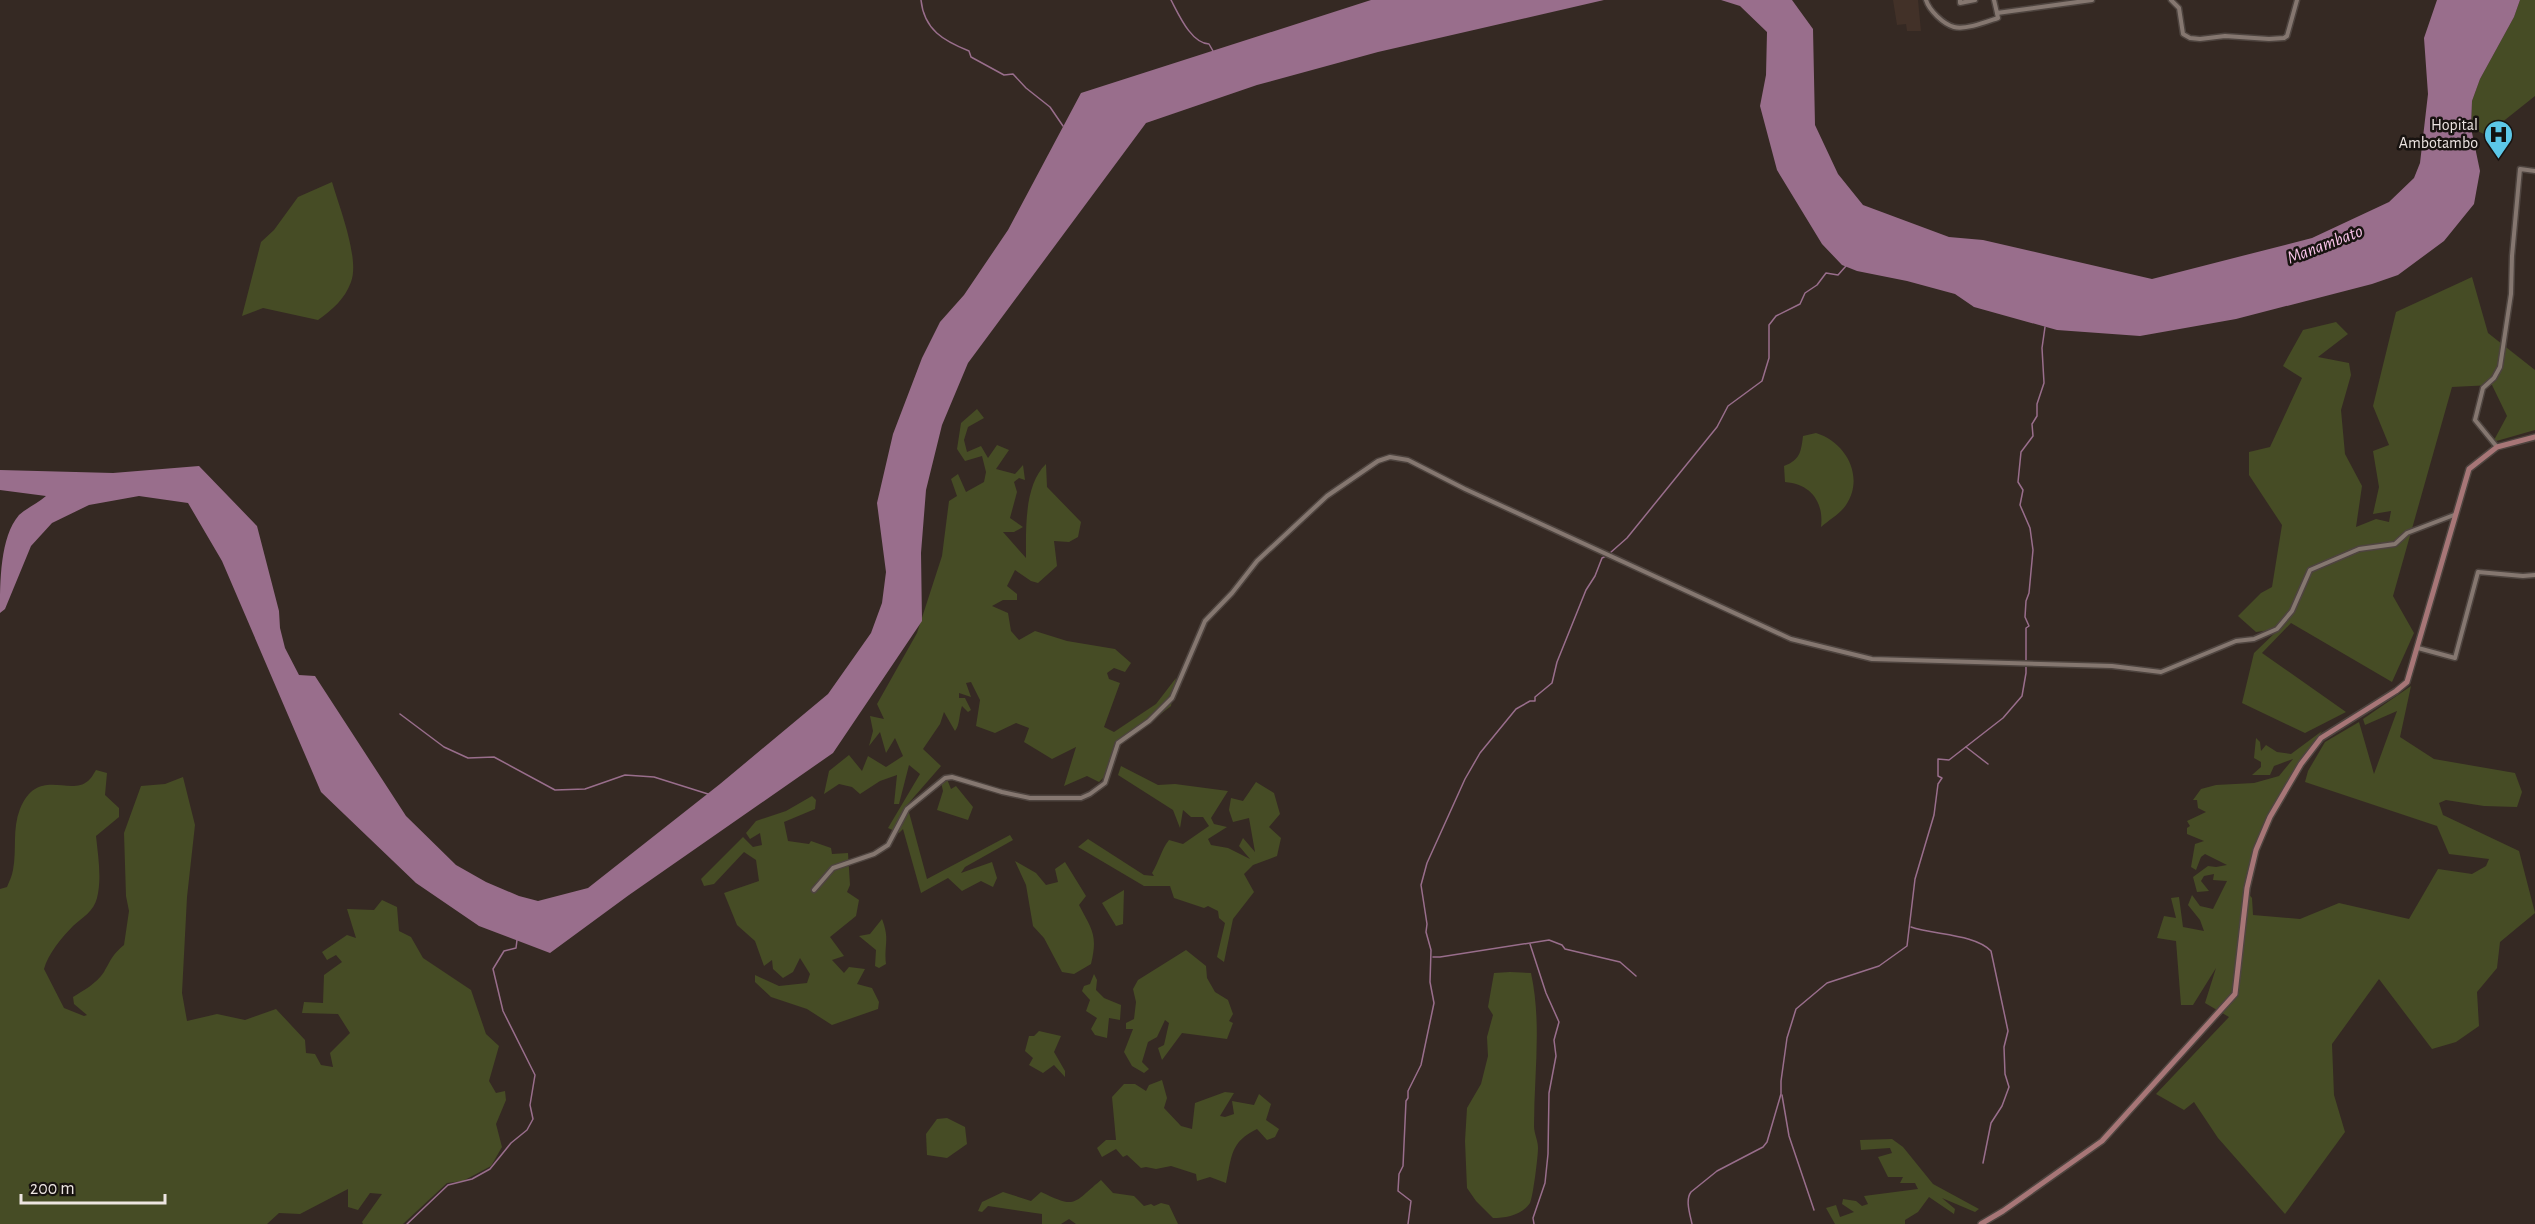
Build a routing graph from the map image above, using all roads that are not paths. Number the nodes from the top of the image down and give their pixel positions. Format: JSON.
{"nodes":[{"id":1,"x":1926,"y":0,"type":"edge"},
{"id":2,"x":1960,"y":0,"type":"edge"},
{"id":3,"x":1975,"y":0,"type":"edge"},
{"id":4,"x":1994,"y":0,"type":"edge"},
{"id":5,"x":2092,"y":0,"type":"edge"},
{"id":6,"x":2171,"y":0,"type":"edge"},
{"id":7,"x":2297,"y":0,"type":"edge"},
{"id":8,"x":1997,"y":13,"type":"junction"},
{"id":9,"x":2535,"y":171,"type":"edge"},
{"id":10,"x":2535,"y":437,"type":"edge"},
{"id":11,"x":2497,"y":447,"type":"junction"},
{"id":12,"x":2454,"y":515,"type":"junction"},
{"id":13,"x":2535,"y":575,"type":"edge"},
{"id":14,"x":2418,"y":648,"type":"junction"},
{"id":15,"x":814,"y":890,"type":"dead end"},
{"id":16,"x":1980,"y":1224,"type":"edge"}],
"edges":[{"from":1,"to":8,"type":"street"},
{"from":2,"to":3,"type":"street"},
{"from":4,"to":8,"type":"street"},
{"from":5,"to":8,"type":"street"},
{"from":6,"to":7,"type":"street"},
{"from":9,"to":11,"type":"street"},
{"from":10,"to":11,"type":"main road"},
{"from":11,"to":12,"type":"main road"},
{"from":12,"to":14,"type":"main road"},
{"from":12,"to":15,"type":"street"},
{"from":13,"to":14,"type":"street"},
{"from":14,"to":16,"type":"main road"}]}
